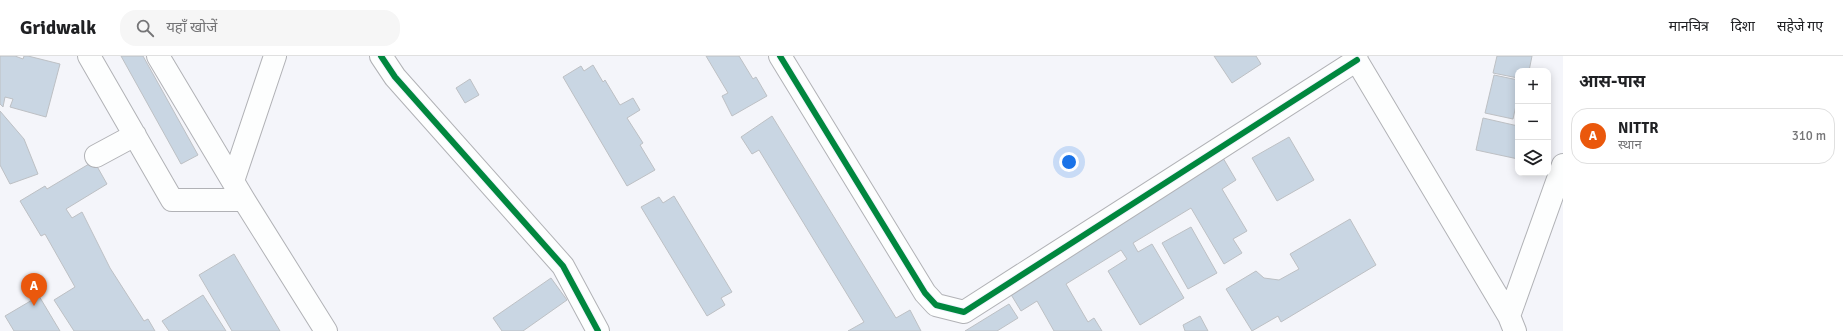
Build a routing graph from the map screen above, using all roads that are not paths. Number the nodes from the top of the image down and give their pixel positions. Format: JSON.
{"nodes":[{"id":1,"x":89,"y":56,"type":"edge"},
{"id":2,"x":158,"y":56,"type":"edge"},
{"id":3,"x":275,"y":56,"type":"edge"},
{"id":4,"x":381,"y":56,"type":"edge"},
{"id":5,"x":780,"y":56,"type":"edge"},
{"id":6,"x":1356,"y":58,"type":"edge"},
{"id":7,"x":134,"y":135,"type":"junction"},
{"id":8,"x":96,"y":156,"type":"dead end"},
{"id":9,"x":1563,"y":165,"type":"edge"},
{"id":10,"x":239,"y":191,"type":"junction"},
{"id":11,"x":1512,"y":324,"type":"edge"},
{"id":12,"x":326,"y":331,"type":"edge"},
{"id":13,"x":598,"y":331,"type":"edge"}],
"edges":[{"from":1,"to":7,"type":"street"},
{"from":2,"to":10,"type":"street"},
{"from":3,"to":10,"type":"street"},
{"from":4,"to":13,"type":"street"},
{"from":5,"to":6,"type":"street"},
{"from":6,"to":11,"type":"street"},
{"from":7,"to":8,"type":"street"},
{"from":7,"to":10,"type":"street"},
{"from":9,"to":11,"type":"street"},
{"from":10,"to":12,"type":"street"}]}
